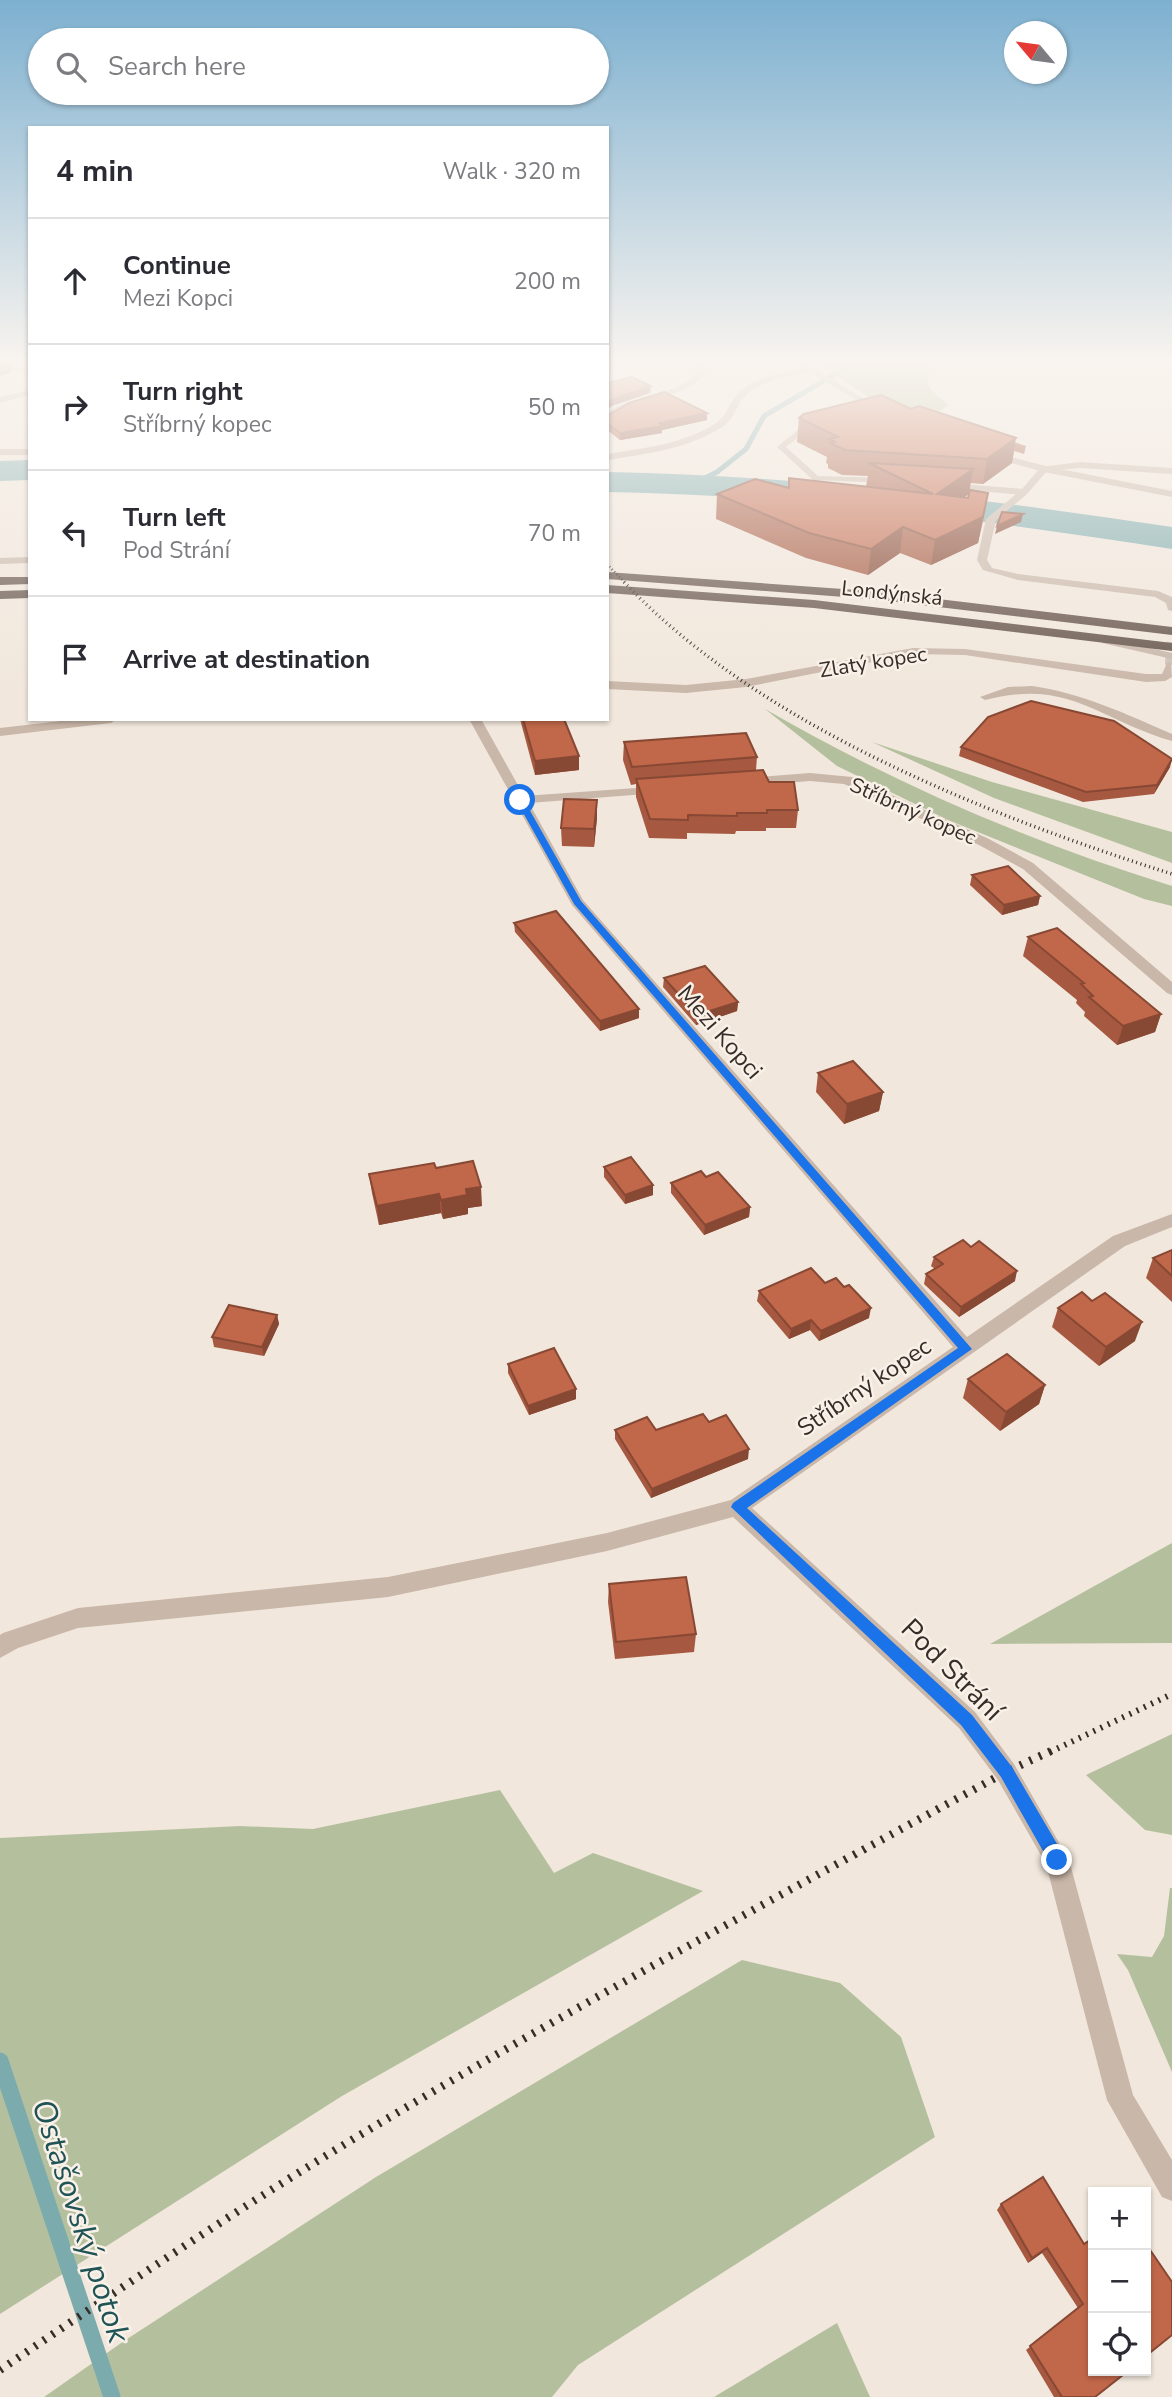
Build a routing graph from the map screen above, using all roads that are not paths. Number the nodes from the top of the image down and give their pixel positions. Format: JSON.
{"nodes":[{"id":1,"x":809,"y":472,"type":"edge"},
{"id":2,"x":1042,"y":472,"type":"edge"},
{"id":3,"x":1059,"y":472,"type":"edge"},
{"id":4,"x":894,"y":482,"type":"edge"},
{"id":5,"x":933,"y":485,"type":"edge"},
{"id":6,"x":1024,"y":492,"type":"junction"},
{"id":7,"x":1172,"y":494,"type":"edge"},
{"id":8,"x":28,"y":560,"type":"edge"},
{"id":9,"x":0,"y":561,"type":"edge"},
{"id":10,"x":609,"y":575,"type":"edge"},
{"id":11,"x":28,"y":580,"type":"edge"},
{"id":12,"x":0,"y":581,"type":"edge"},
{"id":13,"x":609,"y":589,"type":"edge"},
{"id":14,"x":28,"y":594,"type":"edge"},
{"id":15,"x":0,"y":595,"type":"edge"},
{"id":16,"x":1172,"y":608,"type":"edge"},
{"id":17,"x":1172,"y":631,"type":"edge"},
{"id":18,"x":1090,"y":637,"type":"junction"},
{"id":19,"x":1172,"y":647,"type":"edge"},
{"id":20,"x":1171,"y":661,"type":"edge"},
{"id":21,"x":609,"y":685,"type":"edge"},
{"id":22,"x":985,"y":697,"type":"dead end"},
{"id":23,"x":94,"y":721,"type":"edge"},
{"id":24,"x":476,"y":721,"type":"edge"},
{"id":25,"x":0,"y":732,"type":"edge"},
{"id":26,"x":1172,"y":738,"type":"edge"},
{"id":27,"x":727,"y":783,"type":"edge"},
{"id":28,"x":672,"y":788,"type":"edge"},
{"id":29,"x":520,"y":800,"type":"junction"},
{"id":30,"x":1172,"y":990,"type":"edge"},
{"id":31,"x":1172,"y":1220,"type":"edge"},
{"id":32,"x":966,"y":1349,"type":"junction"},
{"id":33,"x":737,"y":1507,"type":"junction"},
{"id":34,"x":4,"y":1641,"type":"edge"},
{"id":35,"x":1172,"y":2187,"type":"edge"}],
"edges":[{"from":1,"to":4,"type":"lane"},
{"from":2,"to":6,"type":"street"},
{"from":3,"to":7,"type":"street"},
{"from":5,"to":6,"type":"lane"},
{"from":6,"to":16,"type":"street"},
{"from":8,"to":9,"type":"street"},
{"from":10,"to":17,"type":"highway","name":"Londýnská"},
{"from":11,"to":12,"type":"highway"},
{"from":13,"to":18,"type":"highway","name":"Londýnská"},
{"from":14,"to":15,"type":"highway"},
{"from":18,"to":19,"type":"highway","name":"Londýnská"},
{"from":18,"to":20,"type":"lane"},
{"from":20,"to":21,"type":"street","name":"Zlatý kopec"},
{"from":22,"to":26,"type":"lane"},
{"from":23,"to":25,"type":"street"},
{"from":24,"to":29,"type":"street","name":"Mezi Kopci"},
{"from":27,"to":30,"type":"street","name":"Stříbrný kopec"},
{"from":28,"to":29,"type":"street"},
{"from":29,"to":32,"type":"street","name":"Mezi Kopci"},
{"from":31,"to":32,"type":"street","name":"Stříbrný kopec"},
{"from":32,"to":33,"type":"street","name":"Stříbrný kopec"},
{"from":33,"to":34,"type":"street","name":"Stříbrný kopec"},
{"from":33,"to":35,"type":"street","name":"Pod Strání"}]}
